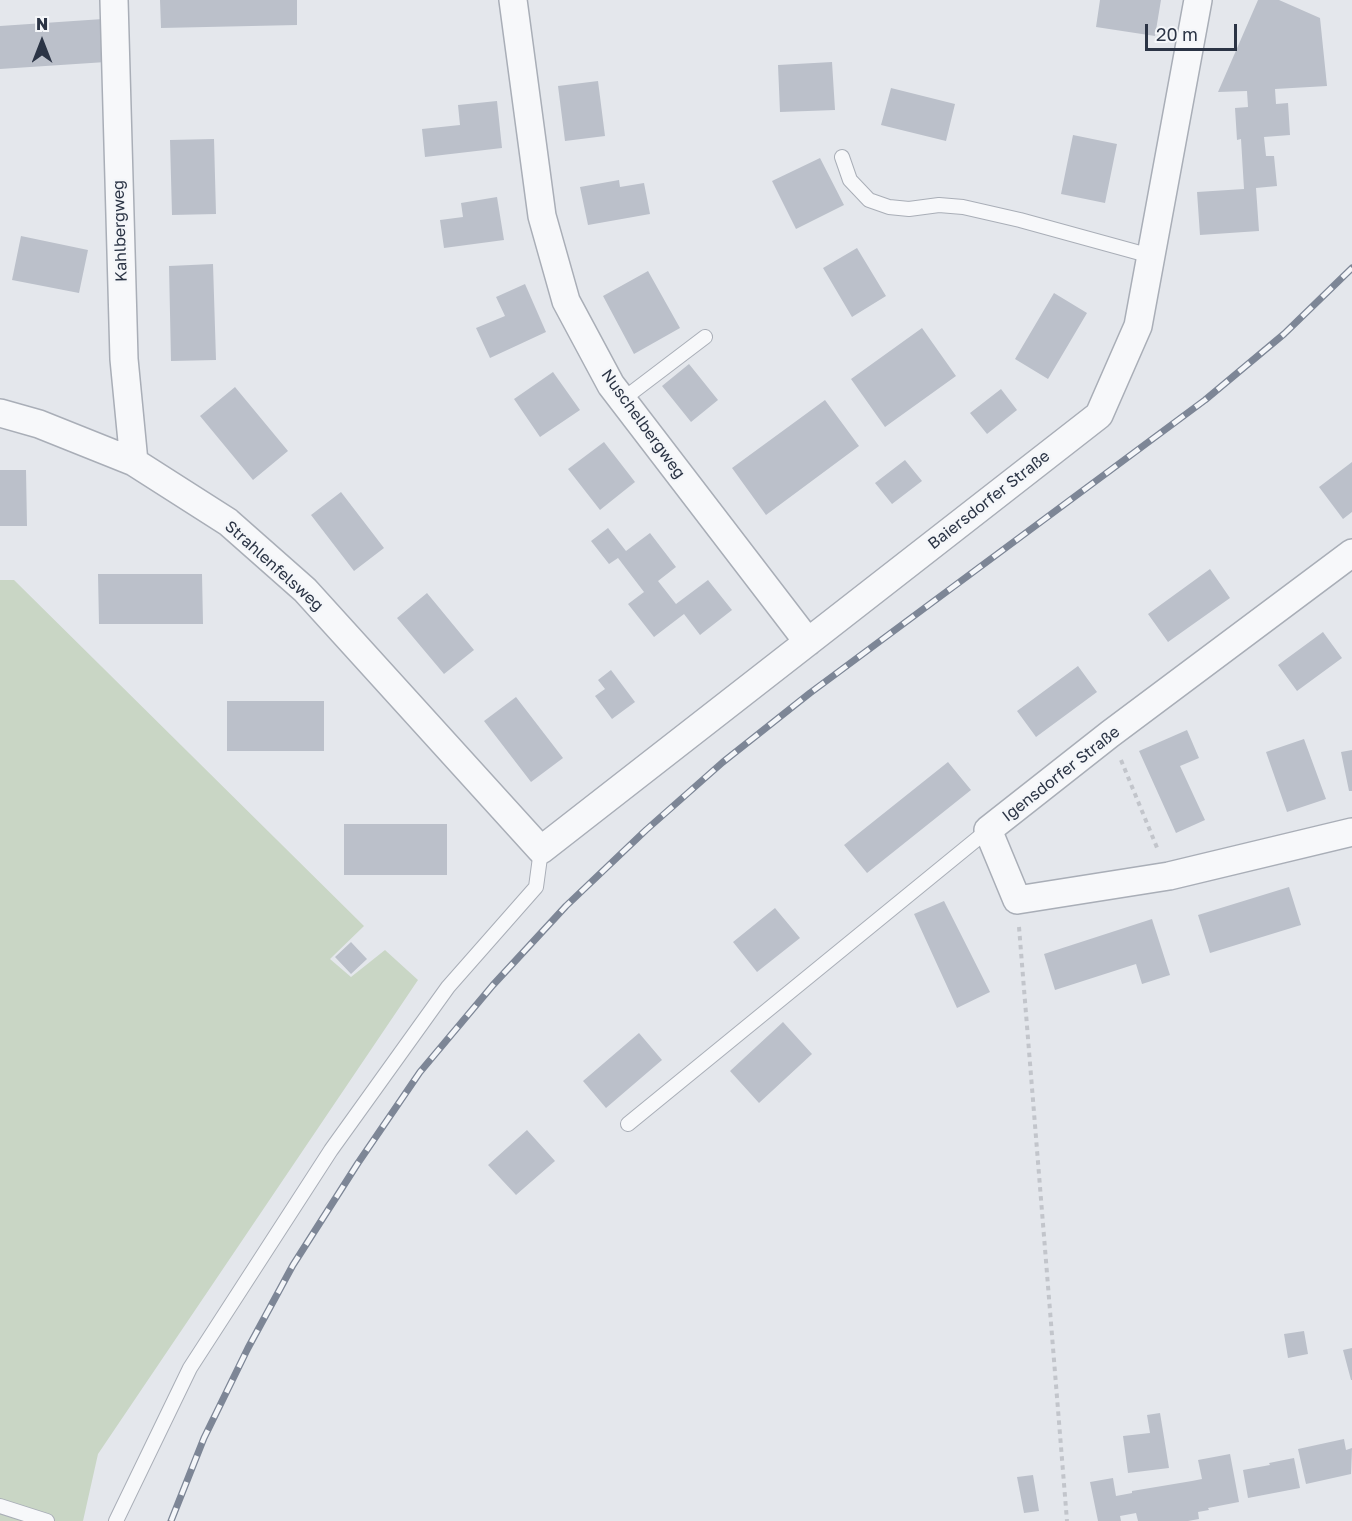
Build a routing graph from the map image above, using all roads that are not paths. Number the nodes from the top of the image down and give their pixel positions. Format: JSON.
{"nodes":[{"id":1,"x":114,"y":0,"type":"edge"},
{"id":2,"x":513,"y":0,"type":"edge"},
{"id":3,"x":1198,"y":0,"type":"edge"},
{"id":4,"x":842,"y":157,"type":"dead end"},
{"id":5,"x":1151,"y":256,"type":"junction"},
{"id":6,"x":705,"y":337,"type":"dead end"},
{"id":7,"x":622,"y":400,"type":"junction"},
{"id":8,"x":0,"y":413,"type":"edge"},
{"id":9,"x":134,"y":462,"type":"junction"},
{"id":10,"x":1352,"y":554,"type":"edge"},
{"id":11,"x":808,"y":642,"type":"junction"},
{"id":12,"x":988,"y":830,"type":"junction"},
{"id":13,"x":1352,"y":832,"type":"edge"},
{"id":14,"x":542,"y":850,"type":"junction"},
{"id":15,"x":628,"y":1124,"type":"dead end"},
{"id":16,"x":0,"y":1506,"type":"edge"},
{"id":17,"x":47,"y":1521,"type":"edge"},
{"id":18,"x":116,"y":1521,"type":"edge"}],
"edges":[{"from":1,"to":9,"type":"street","name":"Kahlbergweg"},
{"from":2,"to":7,"type":"street","name":"Nuschelbergweg"},
{"from":3,"to":5,"type":"street","name":"Baiersdorfer Straße"},
{"from":4,"to":5,"type":"lane"},
{"from":5,"to":11,"type":"street","name":"Baiersdorfer Straße"},
{"from":6,"to":7,"type":"lane"},
{"from":7,"to":11,"type":"street","name":"Nuschelbergweg"},
{"from":8,"to":9,"type":"street","name":"Strahlenfelsweg"},
{"from":9,"to":14,"type":"street","name":"Strahlenfelsweg"},
{"from":10,"to":12,"type":"street","name":"Igensdorfer Straße"},
{"from":11,"to":14,"type":"street","name":"Baiersdorfer Straße"},
{"from":12,"to":13,"type":"street","name":"Igensdorfer Straße"},
{"from":12,"to":15,"type":"lane"},
{"from":14,"to":18,"type":"lane"},
{"from":16,"to":17,"type":"lane"}]}
